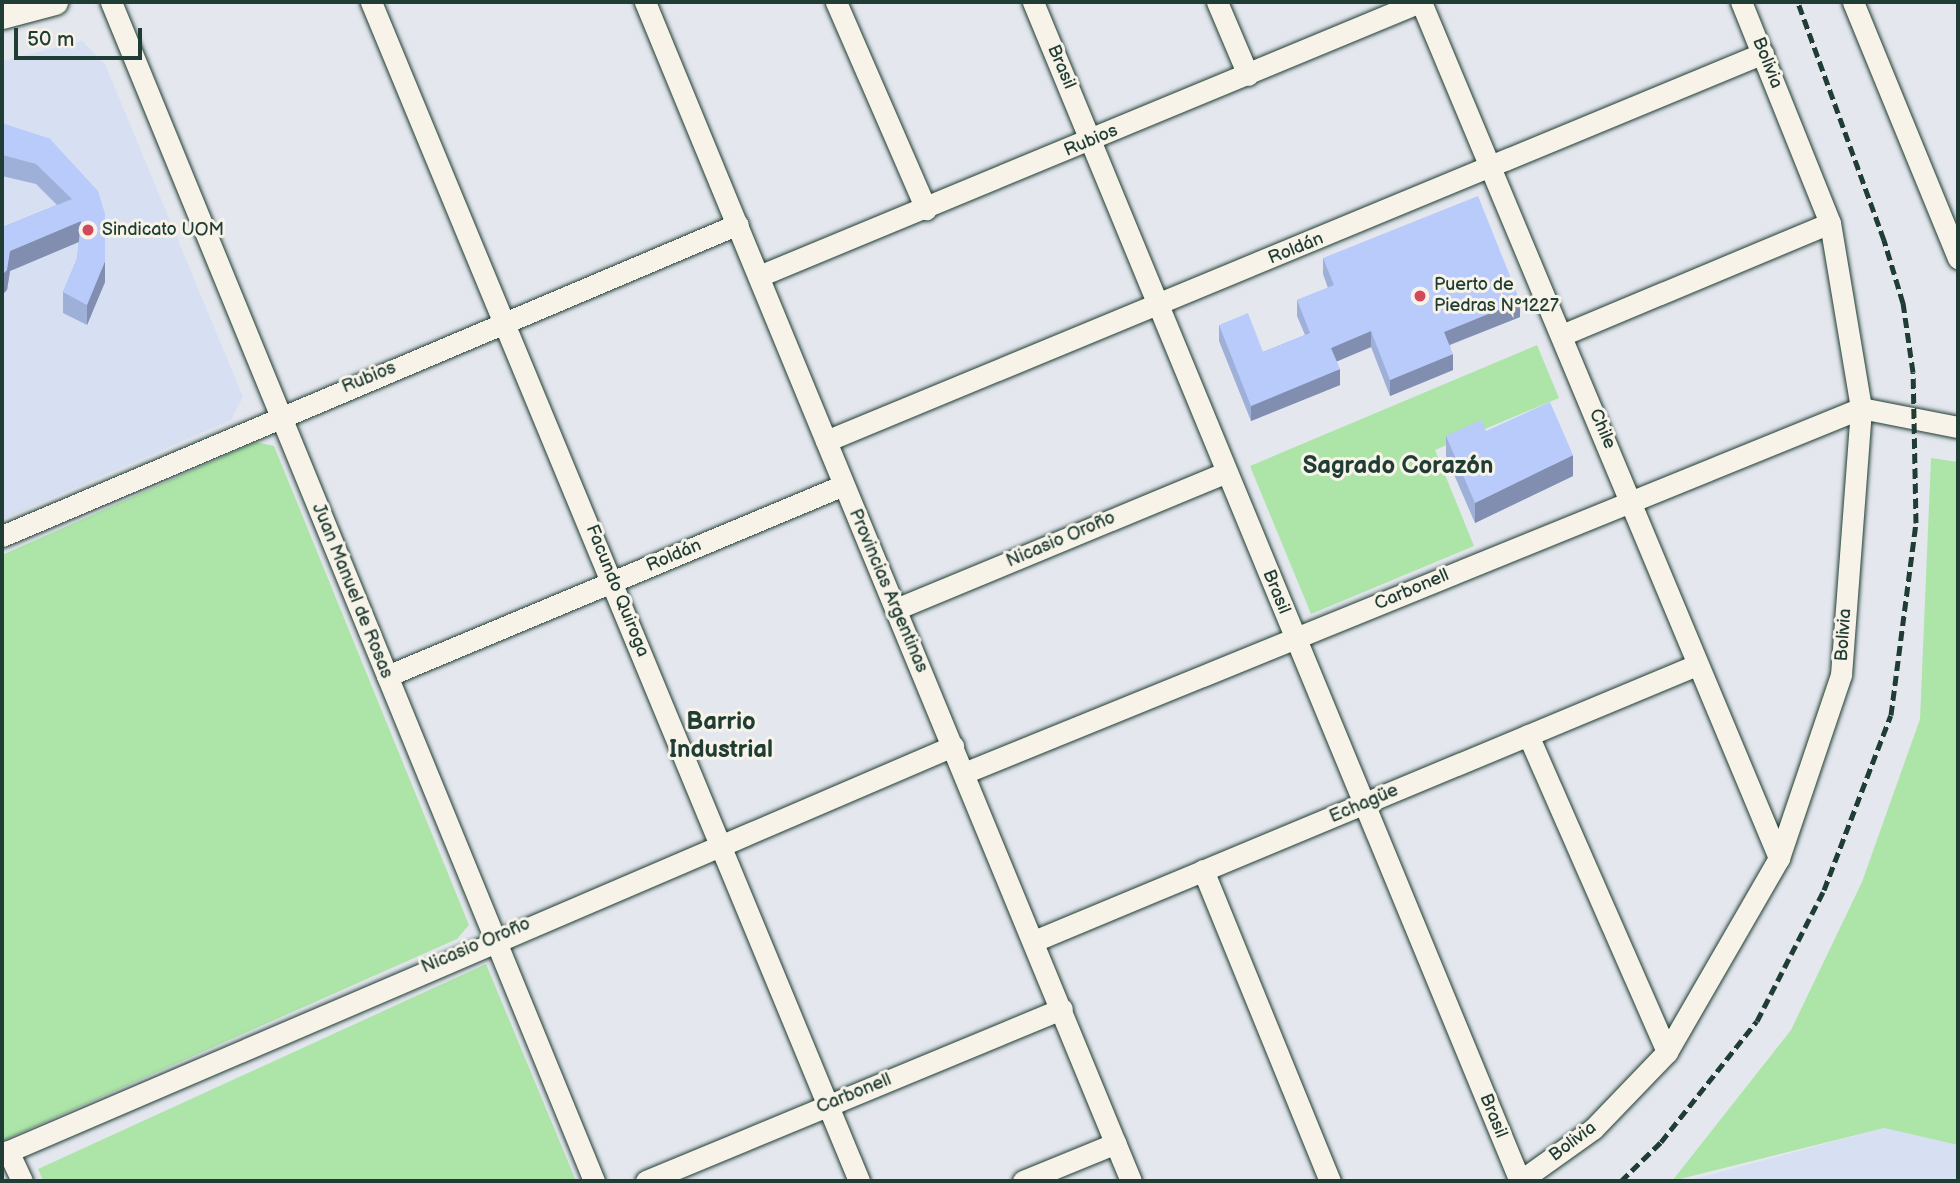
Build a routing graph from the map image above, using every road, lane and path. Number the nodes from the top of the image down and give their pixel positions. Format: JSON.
{"nodes":[{"id":1,"x":55,"y":2,"type":"edge"},
{"id":2,"x":111,"y":2,"type":"edge"},
{"id":3,"x":372,"y":2,"type":"edge"},
{"id":4,"x":645,"y":2,"type":"edge"},
{"id":5,"x":836,"y":2,"type":"edge"},
{"id":6,"x":1033,"y":2,"type":"edge"},
{"id":7,"x":1217,"y":2,"type":"edge"},
{"id":8,"x":1420,"y":2,"type":"edge"},
{"id":9,"x":1741,"y":2,"type":"edge"},
{"id":10,"x":1853,"y":2,"type":"edge"},
{"id":11,"x":2,"y":16,"type":"edge"},
{"id":12,"x":1763,"y":53,"type":"junction"},
{"id":13,"x":1248,"y":75,"type":"junction"},
{"id":14,"x":1091,"y":141,"type":"junction"},
{"id":15,"x":1489,"y":170,"type":"junction"},
{"id":16,"x":926,"y":209,"type":"junction"},
{"id":17,"x":1830,"y":223,"type":"junction"},
{"id":18,"x":738,"y":224,"type":"junction"},
{"id":19,"x":1958,"y":258,"type":"edge"},
{"id":20,"x":759,"y":276,"type":"junction"},
{"id":21,"x":1158,"y":305,"type":"junction"},
{"id":22,"x":505,"y":322,"type":"junction"},
{"id":23,"x":1562,"y":335,"type":"junction"},
{"id":24,"x":1861,"y":408,"type":"junction"},
{"id":25,"x":280,"y":415,"type":"junction"},
{"id":26,"x":1958,"y":427,"type":"edge"},
{"id":27,"x":826,"y":441,"type":"junction"},
{"id":28,"x":1227,"y":471,"type":"junction"},
{"id":29,"x":844,"y":485,"type":"junction"},
{"id":30,"x":1631,"y":499,"type":"junction"},
{"id":31,"x":2,"y":536,"type":"edge"},
{"id":32,"x":613,"y":581,"type":"junction"},
{"id":33,"x":896,"y":609,"type":"junction"},
{"id":34,"x":1296,"y":638,"type":"junction"},
{"id":35,"x":1694,"y":666,"type":"junction"},
{"id":36,"x":387,"y":676,"type":"junction"},
{"id":37,"x":1528,"y":735,"type":"junction"},
{"id":38,"x":953,"y":746,"type":"junction"},
{"id":39,"x":964,"y":773,"type":"junction"},
{"id":40,"x":1364,"y":804,"type":"junction"},
{"id":41,"x":720,"y":843,"type":"junction"},
{"id":42,"x":1779,"y":859,"type":"junction"},
{"id":43,"x":1203,"y":870,"type":"junction"},
{"id":44,"x":494,"y":938,"type":"junction"},
{"id":45,"x":1034,"y":941,"type":"junction"},
{"id":46,"x":1062,"y":1009,"type":"junction"},
{"id":47,"x":1667,"y":1052,"type":"junction"},
{"id":48,"x":828,"y":1105,"type":"junction"},
{"id":49,"x":1116,"y":1143,"type":"junction"},
{"id":50,"x":5,"y":1152,"type":"edge"},
{"id":51,"x":22,"y":1181,"type":"edge"},
{"id":52,"x":594,"y":1181,"type":"edge"},
{"id":53,"x":646,"y":1181,"type":"edge"},
{"id":54,"x":859,"y":1181,"type":"edge"},
{"id":55,"x":1023,"y":1181,"type":"edge"},
{"id":56,"x":1131,"y":1181,"type":"edge"},
{"id":57,"x":1330,"y":1181,"type":"edge"},
{"id":58,"x":1520,"y":1181,"type":"edge"}],
"edges":[{"from":1,"to":11,"type":"main road"},
{"from":2,"to":25,"type":"street","name":"Juan Manuel de Rosas"},
{"from":3,"to":22,"type":"street","name":"Facundo Quiroga"},
{"from":4,"to":18,"type":"street","name":"Provincias Argentinas"},
{"from":5,"to":16,"type":"street"},
{"from":6,"to":14,"type":"street","name":"Brasil"},
{"from":7,"to":13,"type":"street"},
{"from":8,"to":13,"type":"street","name":"Rubios"},
{"from":8,"to":15,"type":"street","name":"Chile"},
{"from":9,"to":12,"type":"street","name":"Bolivia"},
{"from":10,"to":19,"type":"street"},
{"from":12,"to":15,"type":"street","name":"Roldán"},
{"from":12,"to":17,"type":"street","name":"Bolivia"},
{"from":13,"to":14,"type":"street","name":"Rubios"},
{"from":14,"to":16,"type":"street","name":"Rubios"},
{"from":14,"to":21,"type":"street","name":"Brasil"},
{"from":15,"to":21,"type":"street","name":"Roldán"},
{"from":15,"to":23,"type":"street","name":"Chile"},
{"from":16,"to":20,"type":"street","name":"Rubios"},
{"from":17,"to":23,"type":"street"},
{"from":17,"to":24,"type":"street","name":"Bolivia"},
{"from":18,"to":20,"type":"street","name":"Provincias Argentinas"},
{"from":18,"to":22,"type":"street","name":"Rubios"},
{"from":20,"to":27,"type":"street","name":"Provincias Argentinas"},
{"from":21,"to":27,"type":"street","name":"Roldán"},
{"from":21,"to":28,"type":"street","name":"Brasil"},
{"from":22,"to":25,"type":"street","name":"Rubios"},
{"from":22,"to":32,"type":"street","name":"Facundo Quiroga"},
{"from":23,"to":30,"type":"street","name":"Chile"},
{"from":24,"to":26,"type":"street"},
{"from":24,"to":30,"type":"street","name":"Carbonell"},
{"from":24,"to":42,"type":"street","name":"Bolivia"},
{"from":25,"to":31,"type":"street","name":"Rubios"},
{"from":25,"to":36,"type":"street","name":"Juan Manuel de Rosas"},
{"from":27,"to":29,"type":"street","name":"Provincias Argentinas"},
{"from":28,"to":33,"type":"street","name":"Nicasio Oroño"},
{"from":28,"to":34,"type":"street","name":"Brasil"},
{"from":29,"to":32,"type":"street","name":"Roldán"},
{"from":29,"to":33,"type":"street","name":"Provincias Argentinas"},
{"from":30,"to":34,"type":"street","name":"Carbonell"},
{"from":30,"to":35,"type":"street","name":"Chile"},
{"from":32,"to":36,"type":"street","name":"Roldán"},
{"from":32,"to":41,"type":"street","name":"Facundo Quiroga"},
{"from":33,"to":38,"type":"street","name":"Provincias Argentinas"},
{"from":34,"to":39,"type":"street","name":"Carbonell"},
{"from":34,"to":40,"type":"street","name":"Brasil"},
{"from":35,"to":37,"type":"street","name":"Echagüe"},
{"from":35,"to":42,"type":"street","name":"Chile"},
{"from":36,"to":44,"type":"street","name":"Juan Manuel de Rosas"},
{"from":37,"to":40,"type":"street","name":"Echagüe"},
{"from":37,"to":47,"type":"street"},
{"from":38,"to":39,"type":"street","name":"Provincias Argentinas"},
{"from":38,"to":41,"type":"street","name":"Nicasio Oroño"},
{"from":39,"to":45,"type":"street","name":"Provincias Argentinas"},
{"from":40,"to":43,"type":"street","name":"Echagüe"},
{"from":40,"to":58,"type":"street","name":"Brasil"},
{"from":41,"to":44,"type":"street","name":"Nicasio Oroño"},
{"from":41,"to":48,"type":"street","name":"Facundo Quiroga"},
{"from":42,"to":47,"type":"street","name":"Bolivia"},
{"from":43,"to":45,"type":"street","name":"Echagüe"},
{"from":43,"to":57,"type":"street"},
{"from":44,"to":50,"type":"street","name":"Nicasio Oroño"},
{"from":44,"to":52,"type":"street","name":"Juan Manuel de Rosas"},
{"from":45,"to":46,"type":"street","name":"Provincias Argentinas"},
{"from":46,"to":48,"type":"street","name":"Carbonell"},
{"from":46,"to":49,"type":"street","name":"Provincias Argentinas"},
{"from":47,"to":58,"type":"street","name":"Bolivia"},
{"from":48,"to":53,"type":"street","name":"Carbonell"},
{"from":48,"to":54,"type":"street","name":"Facundo Quiroga"},
{"from":49,"to":55,"type":"street"},
{"from":49,"to":56,"type":"street","name":"Provincias Argentinas"},
{"from":50,"to":51,"type":"street"}]}
